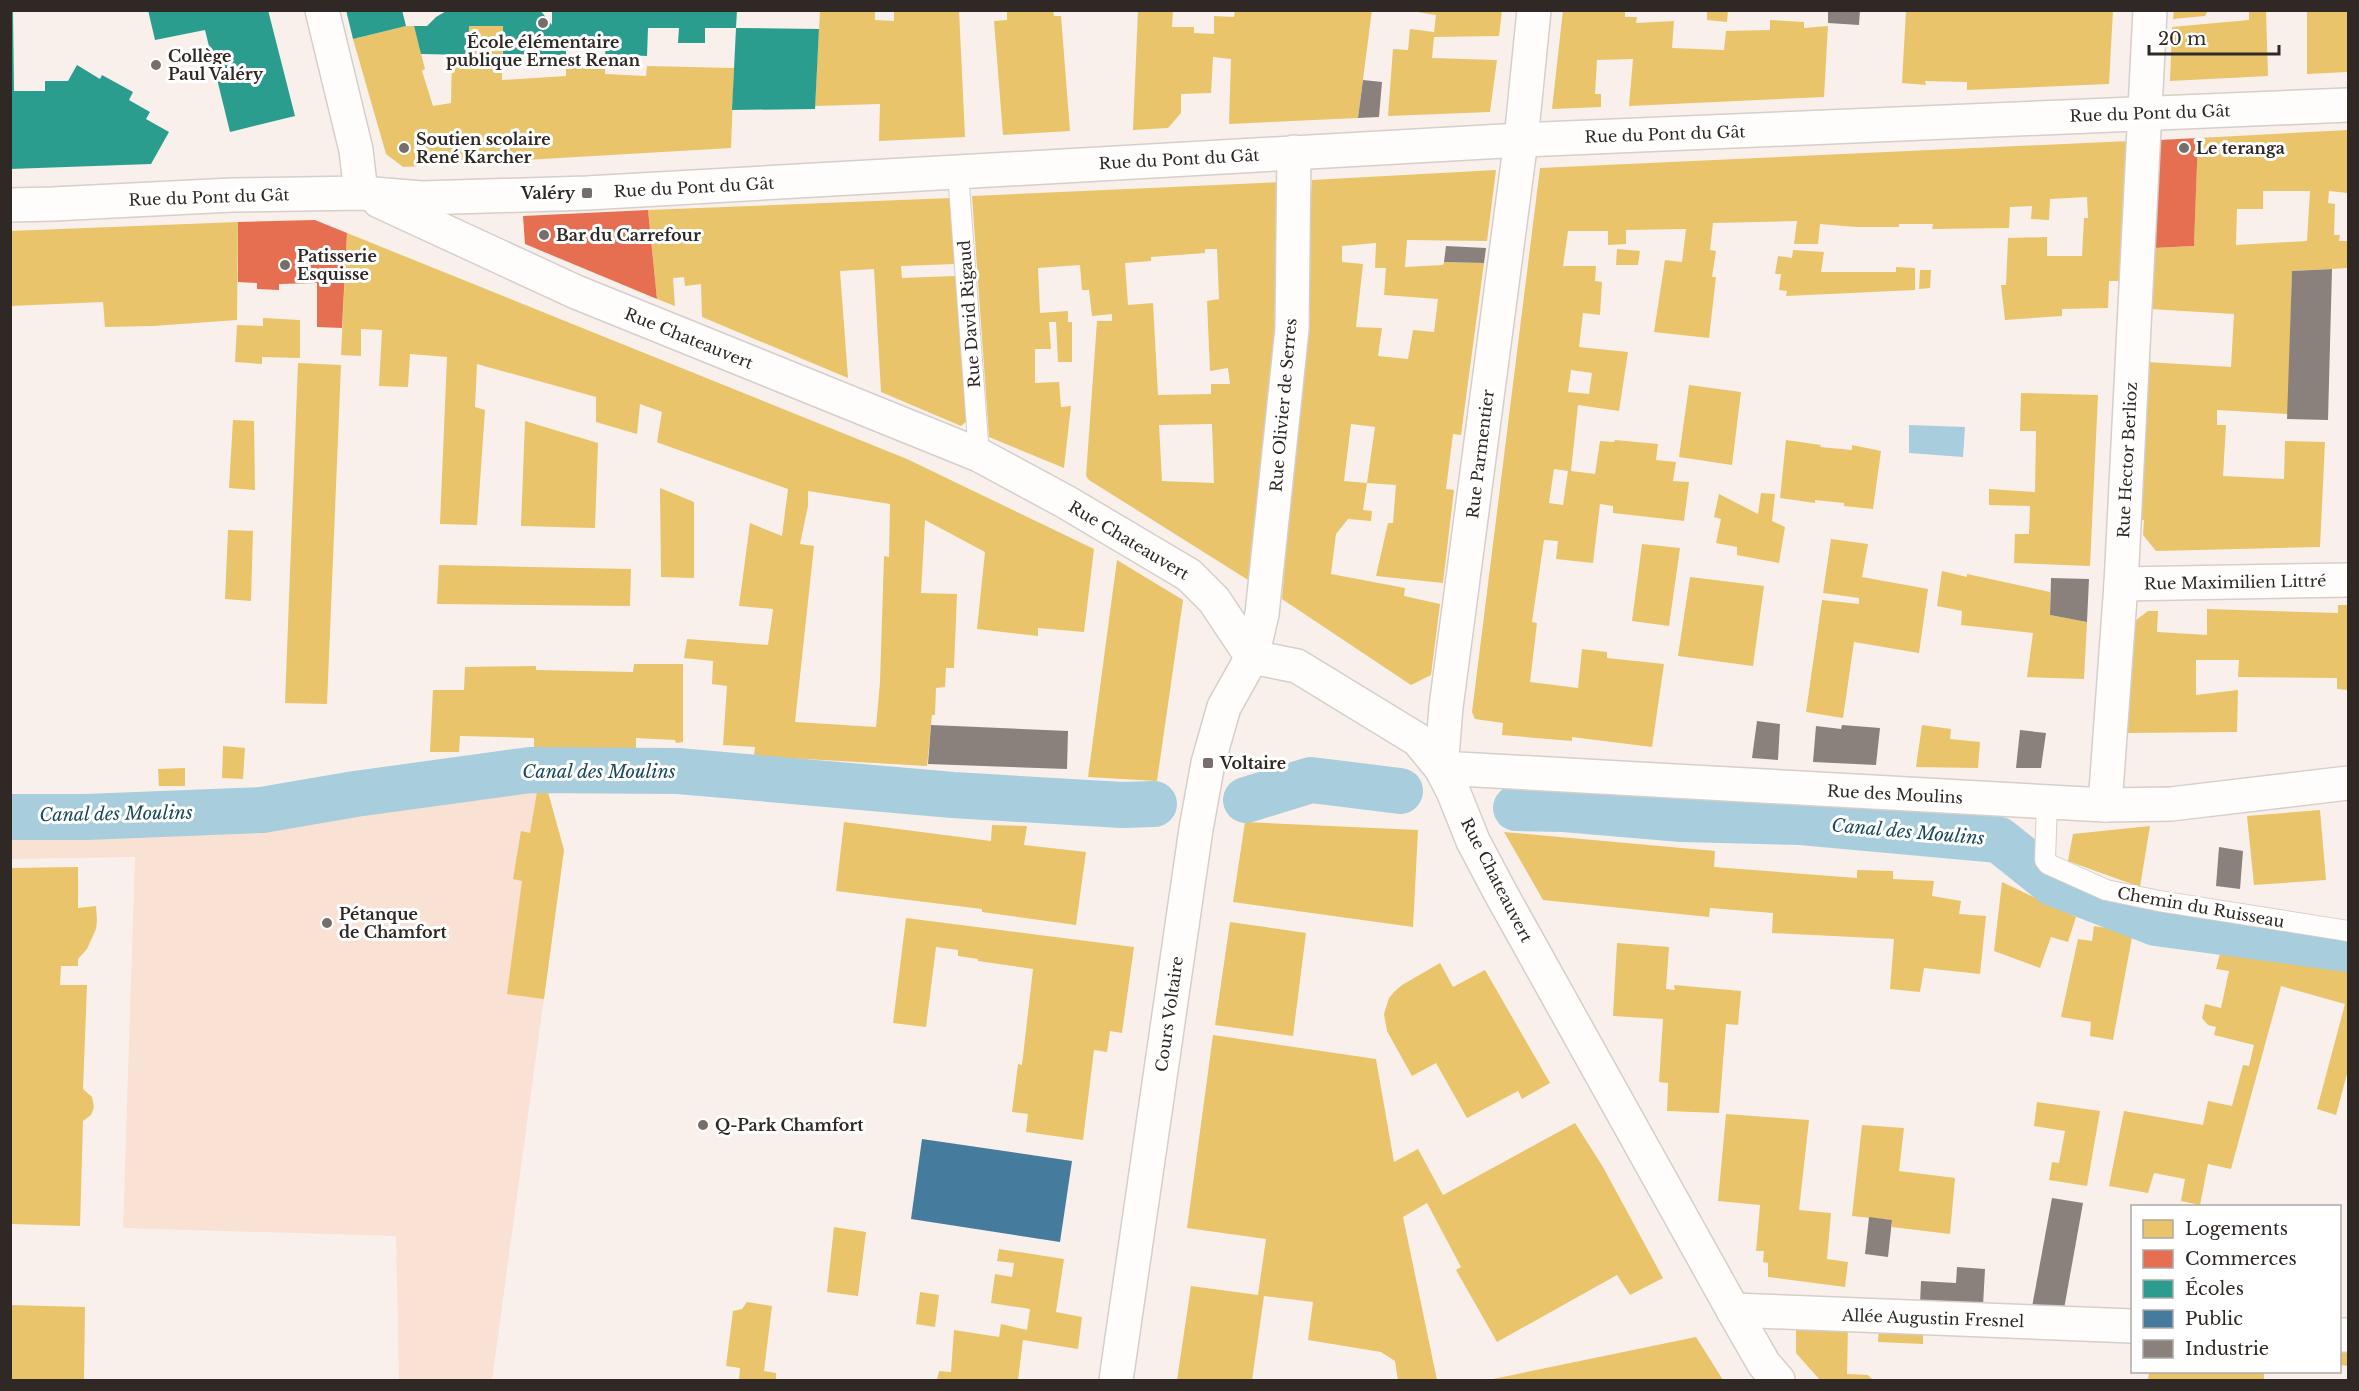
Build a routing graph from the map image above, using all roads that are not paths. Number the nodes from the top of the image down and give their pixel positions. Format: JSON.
{"nodes":[{"id":1,"x":322,"y":10,"type":"edge"},
{"id":2,"x":1534,"y":10,"type":"edge"},
{"id":3,"x":2150,"y":10,"type":"edge"},
{"id":4,"x":2349,"y":105,"type":"edge"},
{"id":5,"x":2146,"y":113,"type":"junction"},
{"id":6,"x":1521,"y":140,"type":"junction"},
{"id":7,"x":1294,"y":152,"type":"junction"},
{"id":8,"x":958,"y":172,"type":"junction"},
{"id":9,"x":361,"y":192,"type":"junction"},
{"id":10,"x":10,"y":204,"type":"edge"},
{"id":11,"x":979,"y":455,"type":"junction"},
{"id":12,"x":2349,"y":580,"type":"edge"},
{"id":13,"x":2121,"y":584,"type":"junction"},
{"id":14,"x":1252,"y":657,"type":"junction"},
{"id":15,"x":1441,"y":768,"type":"junction"},
{"id":16,"x":2349,"y":783,"type":"edge"},
{"id":17,"x":2048,"y":803,"type":"junction"},
{"id":18,"x":2105,"y":805,"type":"junction"},
{"id":19,"x":2349,"y":931,"type":"edge"},
{"id":20,"x":1733,"y":1310,"type":"junction"},
{"id":21,"x":2131,"y":1326,"type":"edge"},
{"id":22,"x":1116,"y":1380,"type":"edge"},
{"id":23,"x":1778,"y":1380,"type":"edge"}],
"edges":[{"from":1,"to":9,"type":"street"},
{"from":2,"to":6,"type":"street","name":"Rue Parmentier"},
{"from":3,"to":5,"type":"street","name":"Rue Hector Berlioz"},
{"from":4,"to":5,"type":"street","name":"Rue du Pont du Gât"},
{"from":5,"to":6,"type":"street","name":"Rue du Pont du Gât"},
{"from":5,"to":13,"type":"street","name":"Rue Hector Berlioz"},
{"from":6,"to":7,"type":"street","name":"Rue du Pont du Gât"},
{"from":6,"to":15,"type":"street","name":"Rue Parmentier"},
{"from":7,"to":8,"type":"street","name":"Rue du Pont du Gât"},
{"from":7,"to":14,"type":"street","name":"Rue Olivier de Serres"},
{"from":8,"to":9,"type":"street","name":"Rue du Pont du Gât"},
{"from":8,"to":11,"type":"lane","name":"Rue David Rigaud"},
{"from":9,"to":10,"type":"street","name":"Rue du Pont du Gât"},
{"from":9,"to":11,"type":"street","name":"Rue Chateauvert"},
{"from":11,"to":14,"type":"street","name":"Rue Chateauvert"},
{"from":12,"to":13,"type":"street","name":"Rue Maximilien Littré"},
{"from":13,"to":18,"type":"street","name":"Rue Hector Berlioz"},
{"from":14,"to":15,"type":"street","name":"Rue Chateauvert"},
{"from":14,"to":22,"type":"street","name":"Cours Voltaire"},
{"from":15,"to":17,"type":"street","name":"Rue des Moulins"},
{"from":15,"to":20,"type":"street","name":"Rue Chateauvert"},
{"from":16,"to":18,"type":"street","name":"Rue des Moulins"},
{"from":17,"to":18,"type":"street","name":"Rue des Moulins"},
{"from":17,"to":19,"type":"lane","name":"Chemin du Ruisseau"},
{"from":20,"to":21,"type":"street","name":"Allée Augustin Fresnel"},
{"from":20,"to":23,"type":"street","name":"Rue Chateauvert"}]}
